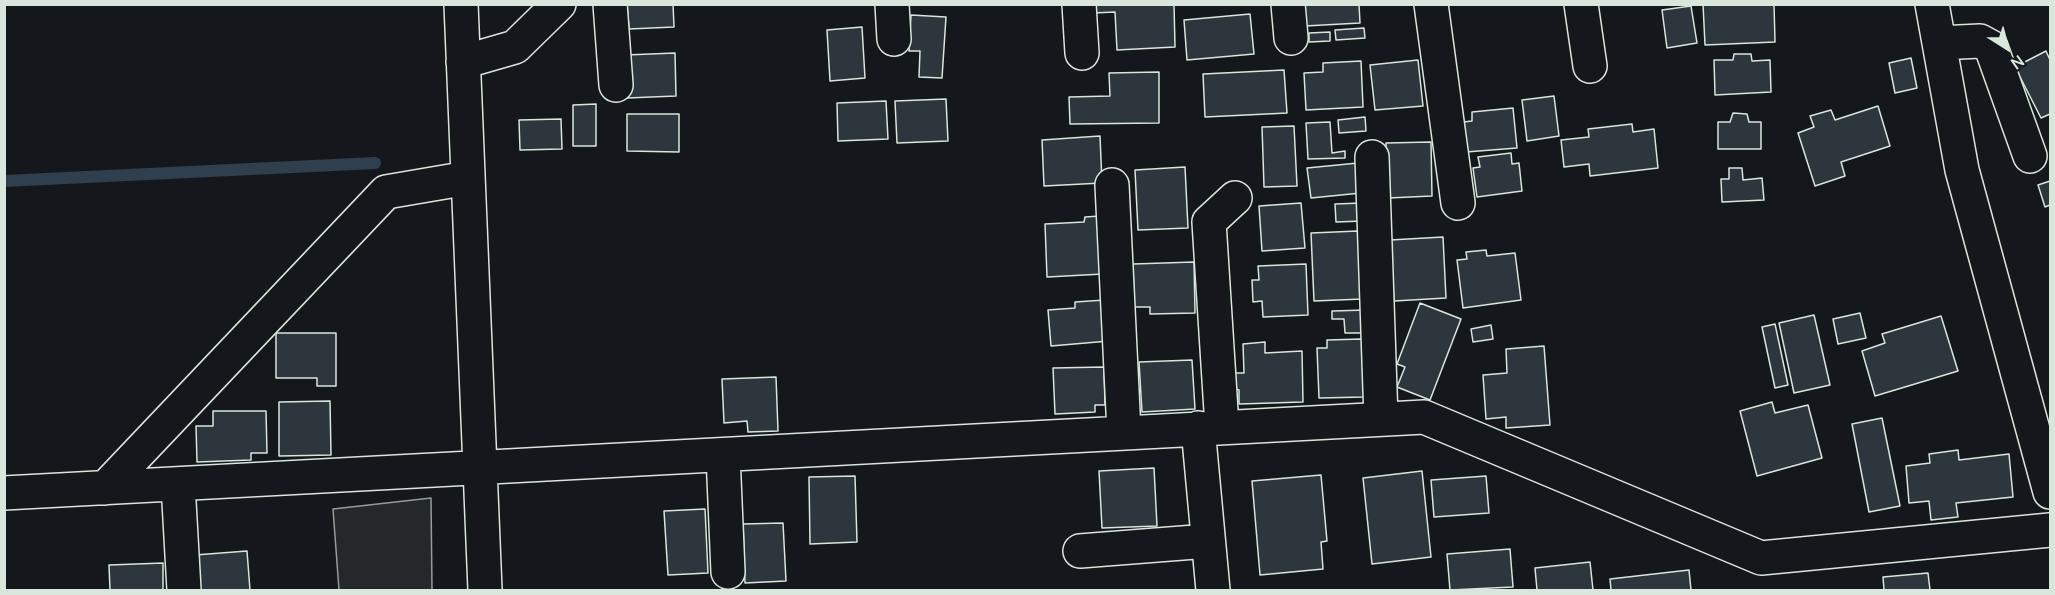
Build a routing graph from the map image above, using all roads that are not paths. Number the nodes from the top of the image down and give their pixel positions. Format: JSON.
{"nodes":[{"id":1,"x":461,"y":4,"type":"edge"},
{"id":2,"x":559,"y":4,"type":"edge"},
{"id":3,"x":610,"y":4,"type":"edge"},
{"id":4,"x":892,"y":4,"type":"edge"},
{"id":5,"x":1079,"y":4,"type":"edge"},
{"id":6,"x":1288,"y":4,"type":"edge"},
{"id":7,"x":1431,"y":4,"type":"edge"},
{"id":8,"x":1581,"y":4,"type":"edge"},
{"id":9,"x":1932,"y":4,"type":"edge"},
{"id":10,"x":1291,"y":38,"type":"dead end"},
{"id":11,"x":894,"y":39,"type":"dead end"},
{"id":12,"x":1939,"y":43,"type":"junction"},
{"id":13,"x":1082,"y":53,"type":"dead end"},
{"id":14,"x":463,"y":62,"type":"junction"},
{"id":15,"x":1590,"y":66,"type":"dead end"},
{"id":16,"x":616,"y":85,"type":"dead end"},
{"id":17,"x":2030,"y":156,"type":"dead end"},
{"id":18,"x":1372,"y":157,"type":"dead end"},
{"id":19,"x":468,"y":178,"type":"junction"},
{"id":20,"x":1112,"y":185,"type":"dead end"},
{"id":21,"x":1235,"y":198,"type":"dead end"},
{"id":22,"x":1458,"y":203,"type":"dead end"},
{"id":23,"x":1381,"y":419,"type":"junction"},
{"id":24,"x":1210,"y":427,"type":"junction"},
{"id":25,"x":1124,"y":432,"type":"junction"},
{"id":26,"x":723,"y":455,"type":"junction"},
{"id":27,"x":479,"y":468,"type":"junction"},
{"id":28,"x":2049,"y":474,"type":"edge"},
{"id":29,"x":178,"y":484,"type":"junction"},
{"id":30,"x":105,"y":488,"type":"junction"},
{"id":31,"x":4,"y":493,"type":"edge"},
{"id":32,"x":2050,"y":530,"type":"edge"},
{"id":33,"x":1208,"y":541,"type":"junction"},
{"id":34,"x":1080,"y":551,"type":"dead end"},
{"id":35,"x":728,"y":572,"type":"dead end"},
{"id":36,"x":184,"y":591,"type":"edge"},
{"id":37,"x":485,"y":591,"type":"edge"},
{"id":38,"x":1213,"y":591,"type":"edge"}],
"edges":[{"from":1,"to":14,"type":"street"},
{"from":2,"to":14,"type":"street"},
{"from":3,"to":16,"type":"street"},
{"from":4,"to":11,"type":"street"},
{"from":5,"to":13,"type":"street"},
{"from":6,"to":10,"type":"street"},
{"from":7,"to":22,"type":"street"},
{"from":8,"to":15,"type":"street"},
{"from":9,"to":12,"type":"street"},
{"from":12,"to":17,"type":"street"},
{"from":12,"to":28,"type":"street"},
{"from":14,"to":19,"type":"street"},
{"from":18,"to":23,"type":"street"},
{"from":19,"to":27,"type":"street"},
{"from":19,"to":30,"type":"street"},
{"from":20,"to":25,"type":"street"},
{"from":21,"to":24,"type":"street"},
{"from":23,"to":24,"type":"street"},
{"from":23,"to":32,"type":"street"},
{"from":24,"to":25,"type":"street"},
{"from":24,"to":33,"type":"street"},
{"from":25,"to":26,"type":"street"},
{"from":26,"to":27,"type":"street"},
{"from":26,"to":35,"type":"street"},
{"from":27,"to":29,"type":"street"},
{"from":27,"to":37,"type":"street"},
{"from":29,"to":30,"type":"street"},
{"from":29,"to":36,"type":"street"},
{"from":30,"to":31,"type":"street"},
{"from":33,"to":34,"type":"street"},
{"from":33,"to":38,"type":"street"}]}
